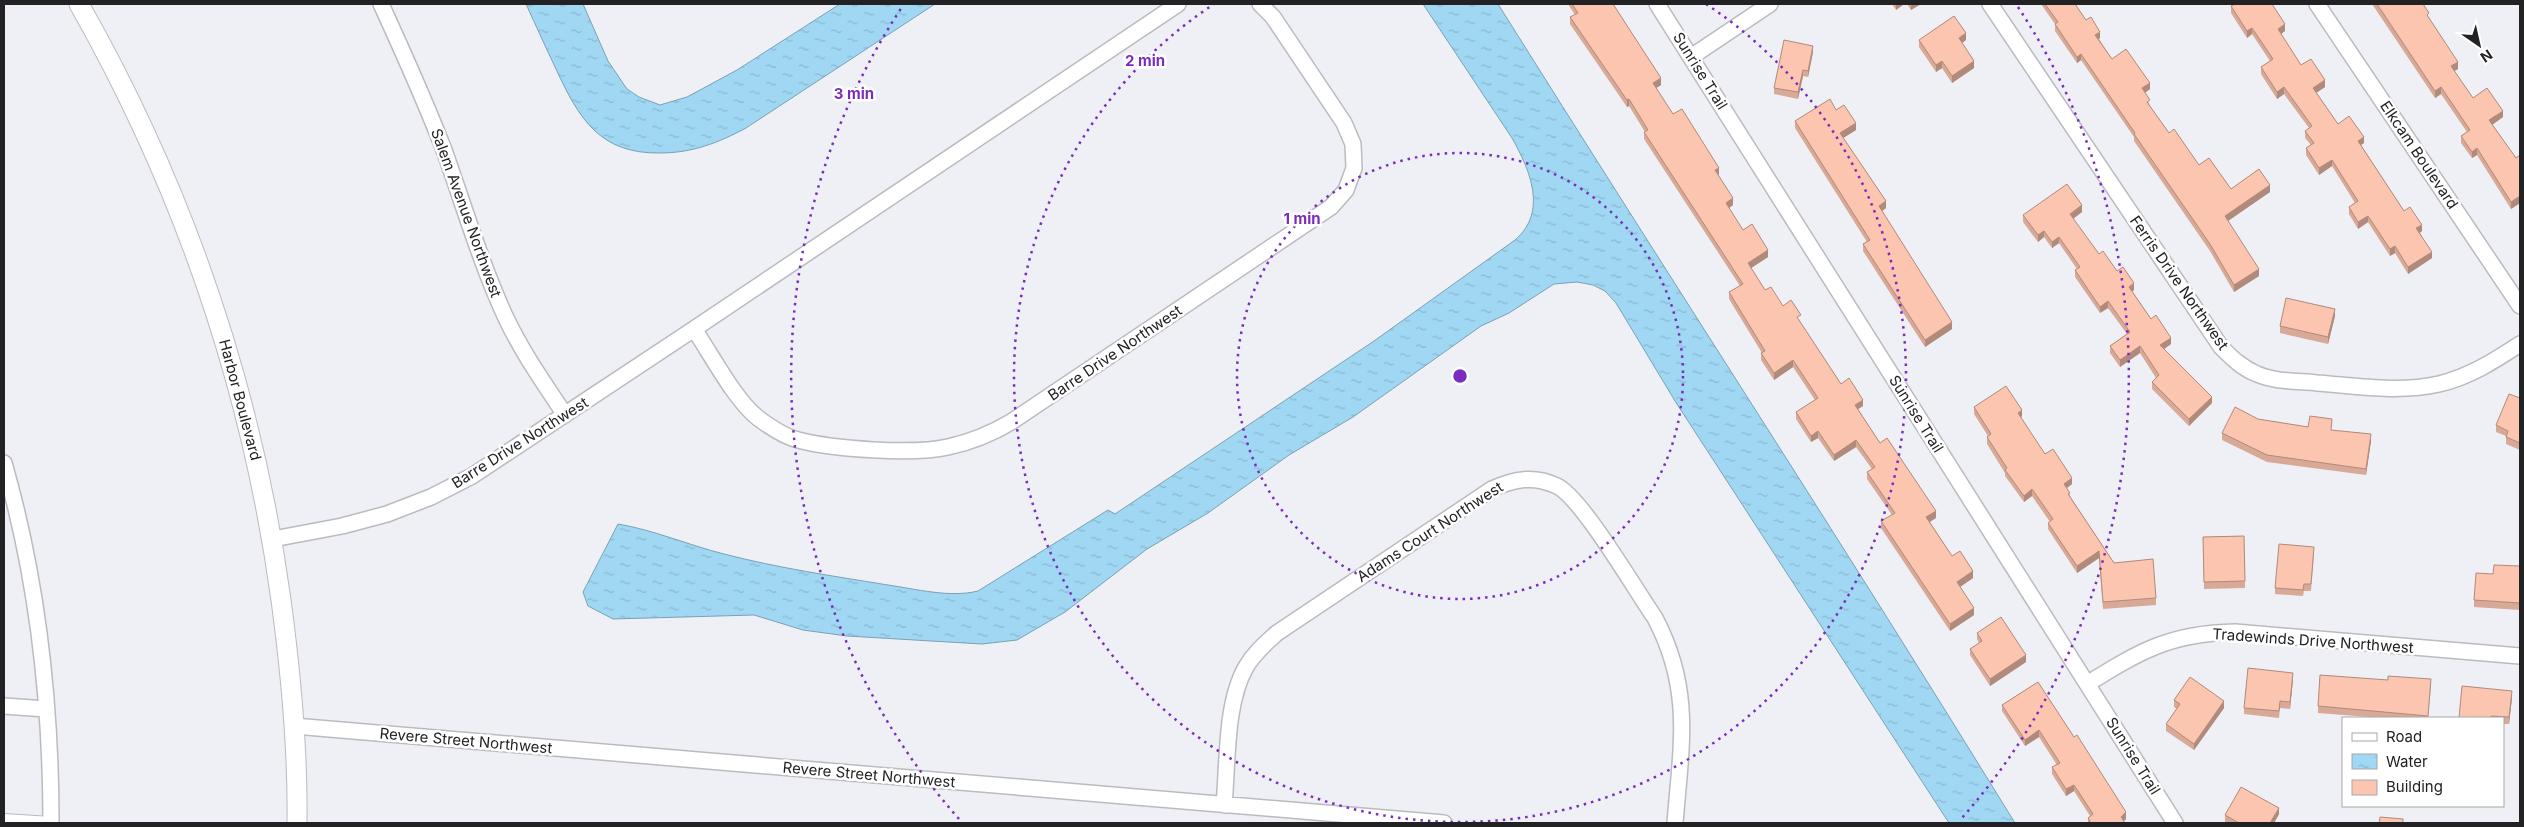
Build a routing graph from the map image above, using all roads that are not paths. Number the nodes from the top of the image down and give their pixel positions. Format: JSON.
{"nodes":[{"id":1,"x":80,"y":4,"type":"edge"},
{"id":2,"x":381,"y":4,"type":"edge"},
{"id":3,"x":1178,"y":4,"type":"edge"},
{"id":4,"x":1260,"y":4,"type":"edge"},
{"id":5,"x":1657,"y":4,"type":"edge"},
{"id":6,"x":1770,"y":4,"type":"edge"},
{"id":7,"x":1990,"y":4,"type":"edge"},
{"id":8,"x":2317,"y":4,"type":"edge"},
{"id":9,"x":1691,"y":57,"type":"junction"},
{"id":10,"x":2520,"y":306,"type":"edge"},
{"id":11,"x":694,"y":329,"type":"junction"},
{"id":12,"x":2520,"y":344,"type":"edge"},
{"id":13,"x":565,"y":415,"type":"junction"},
{"id":14,"x":4,"y":463,"type":"edge"},
{"id":15,"x":273,"y":539,"type":"junction"},
{"id":16,"x":2520,"y":656,"type":"edge"},
{"id":17,"x":2087,"y":684,"type":"junction"},
{"id":18,"x":4,"y":706,"type":"edge"},
{"id":19,"x":46,"y":709,"type":"junction"},
{"id":20,"x":294,"y":726,"type":"junction"},
{"id":21,"x":1224,"y":805,"type":"junction"},
{"id":22,"x":4,"y":818,"type":"edge"},
{"id":23,"x":51,"y":822,"type":"edge"},
{"id":24,"x":297,"y":823,"type":"edge"},
{"id":25,"x":1444,"y":823,"type":"edge"},
{"id":26,"x":1675,"y":823,"type":"edge"},
{"id":27,"x":2175,"y":823,"type":"edge"}],
"edges":[{"from":1,"to":15,"type":"street","name":"Harbor Boulevard"},
{"from":2,"to":13,"type":"street","name":"Salem Avenue Northwest"},
{"from":3,"to":11,"type":"street","name":"Barre Drive Northwest"},
{"from":4,"to":11,"type":"street","name":"Barre Drive Northwest"},
{"from":5,"to":9,"type":"street","name":"Sunrise Trail"},
{"from":6,"to":9,"type":"street"},
{"from":7,"to":12,"type":"street","name":"Ferris Drive Northwest"},
{"from":8,"to":10,"type":"street","name":"Elkcam Boulevard"},
{"from":9,"to":17,"type":"street","name":"Sunrise Trail"},
{"from":11,"to":13,"type":"street","name":"Barre Drive Northwest"},
{"from":13,"to":15,"type":"street","name":"Barre Drive Northwest"},
{"from":14,"to":19,"type":"street"},
{"from":15,"to":20,"type":"street","name":"Harbor Boulevard"},
{"from":16,"to":17,"type":"street","name":"Tradewinds Drive Northwest"},
{"from":17,"to":27,"type":"street","name":"Sunrise Trail"},
{"from":18,"to":19,"type":"street"},
{"from":19,"to":23,"type":"street"},
{"from":20,"to":21,"type":"street","name":"Revere Street Northwest"},
{"from":20,"to":24,"type":"street","name":"Harbor Boulevard"},
{"from":21,"to":25,"type":"street","name":"Revere Street Northwest"},
{"from":21,"to":26,"type":"street","name":"Adams Court Northwest"},
{"from":22,"to":23,"type":"lane"}]}
